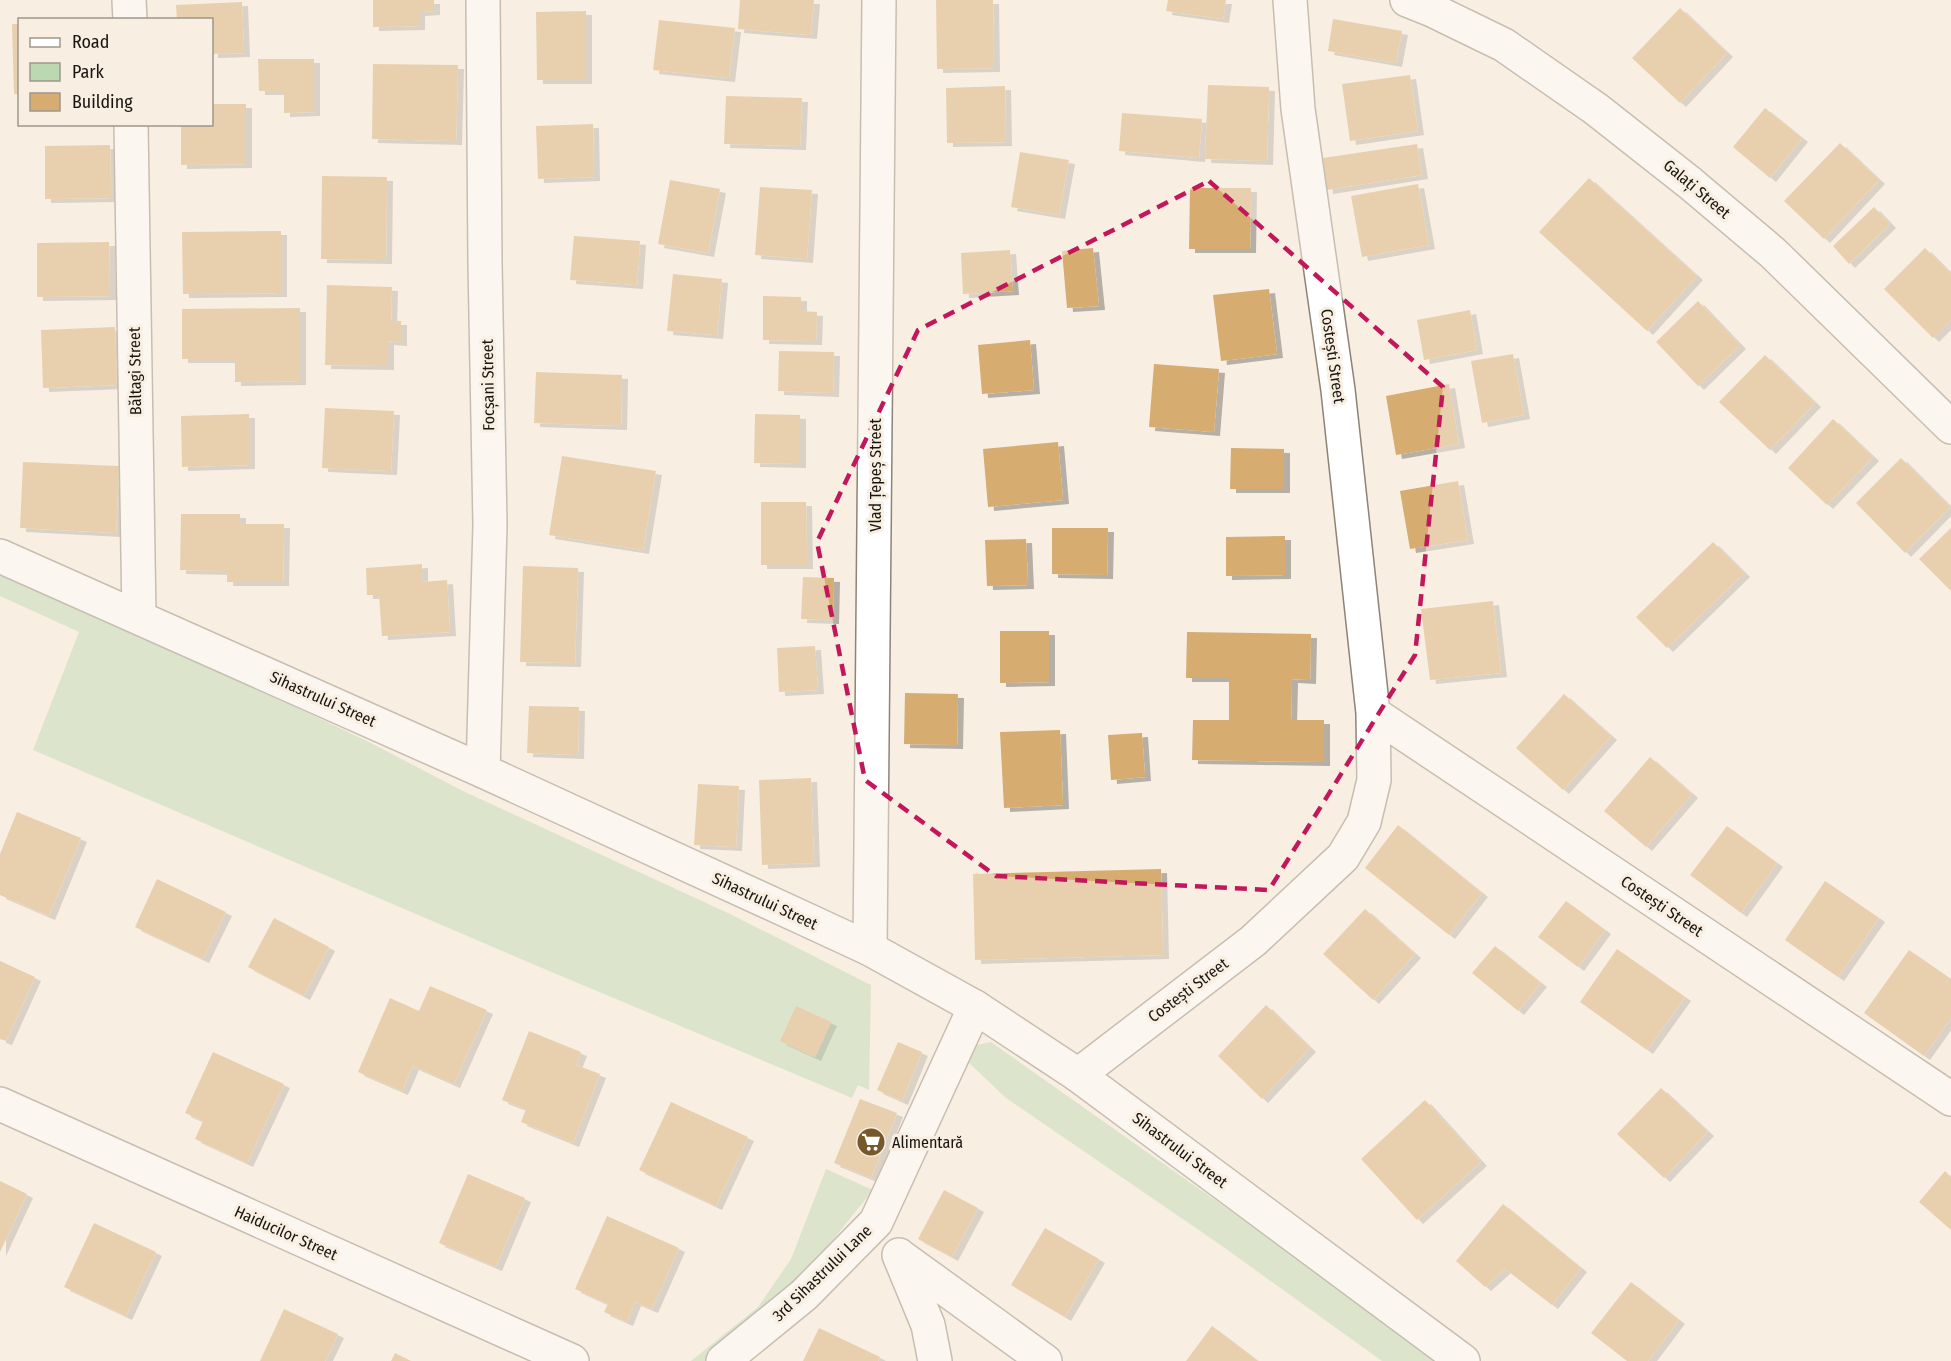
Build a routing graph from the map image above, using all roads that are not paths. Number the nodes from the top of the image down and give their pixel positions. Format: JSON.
{"nodes":[{"id":1,"x":129,"y":0,"type":"edge"},
{"id":2,"x":483,"y":0,"type":"edge"},
{"id":3,"x":879,"y":0,"type":"edge"},
{"id":4,"x":1290,"y":0,"type":"edge"},
{"id":5,"x":1407,"y":0,"type":"edge"},
{"id":6,"x":130,"y":18,"type":"edge"},
{"id":7,"x":131,"y":126,"type":"edge"},
{"id":8,"x":1951,"y":427,"type":"edge"},
{"id":9,"x":0,"y":556,"type":"edge"},
{"id":10,"x":139,"y":617,"type":"junction"},
{"id":11,"x":1373,"y":714,"type":"junction"},
{"id":12,"x":483,"y":771,"type":"junction"},
{"id":13,"x":870,"y":950,"type":"junction"},
{"id":14,"x":975,"y":1006,"type":"junction"},
{"id":15,"x":1078,"y":1075,"type":"junction"},
{"id":16,"x":1951,"y":1100,"type":"edge"},
{"id":17,"x":0,"y":1104,"type":"edge"},
{"id":18,"x":876,"y":1222,"type":"junction"},
{"id":19,"x":900,"y":1256,"type":"junction"},
{"id":20,"x":572,"y":1361,"type":"edge"},
{"id":21,"x":723,"y":1361,"type":"edge"},
{"id":22,"x":935,"y":1361,"type":"edge"},
{"id":23,"x":1045,"y":1361,"type":"edge"},
{"id":24,"x":1463,"y":1361,"type":"edge"}],
"edges":[{"from":1,"to":6,"type":"street"},
{"from":2,"to":12,"type":"street","name":"Focșani Street"},
{"from":3,"to":13,"type":"street","name":"Vlad Țepeș Street"},
{"from":4,"to":11,"type":"street","name":"Costești Street"},
{"from":5,"to":8,"type":"street","name":"Galați Street"},
{"from":7,"to":10,"type":"street","name":"Băltagi Street"},
{"from":9,"to":10,"type":"street","name":"Sihastrului Street"},
{"from":10,"to":12,"type":"street","name":"Sihastrului Street"},
{"from":11,"to":15,"type":"street","name":"Costești Street"},
{"from":11,"to":16,"type":"street","name":"Costești Street"},
{"from":12,"to":13,"type":"street","name":"Sihastrului Street"},
{"from":13,"to":14,"type":"street","name":"Sihastrului Street"},
{"from":14,"to":15,"type":"street","name":"Sihastrului Street"},
{"from":14,"to":18,"type":"street","name":"3rd Sihastrului Lane"},
{"from":15,"to":24,"type":"street","name":"Sihastrului Street"},
{"from":17,"to":20,"type":"street","name":"Haiducilor Street"},
{"from":18,"to":19,"type":"street"},
{"from":18,"to":21,"type":"street","name":"3rd Sihastrului Lane"},
{"from":19,"to":22,"type":"street"},
{"from":19,"to":23,"type":"street"}]}
